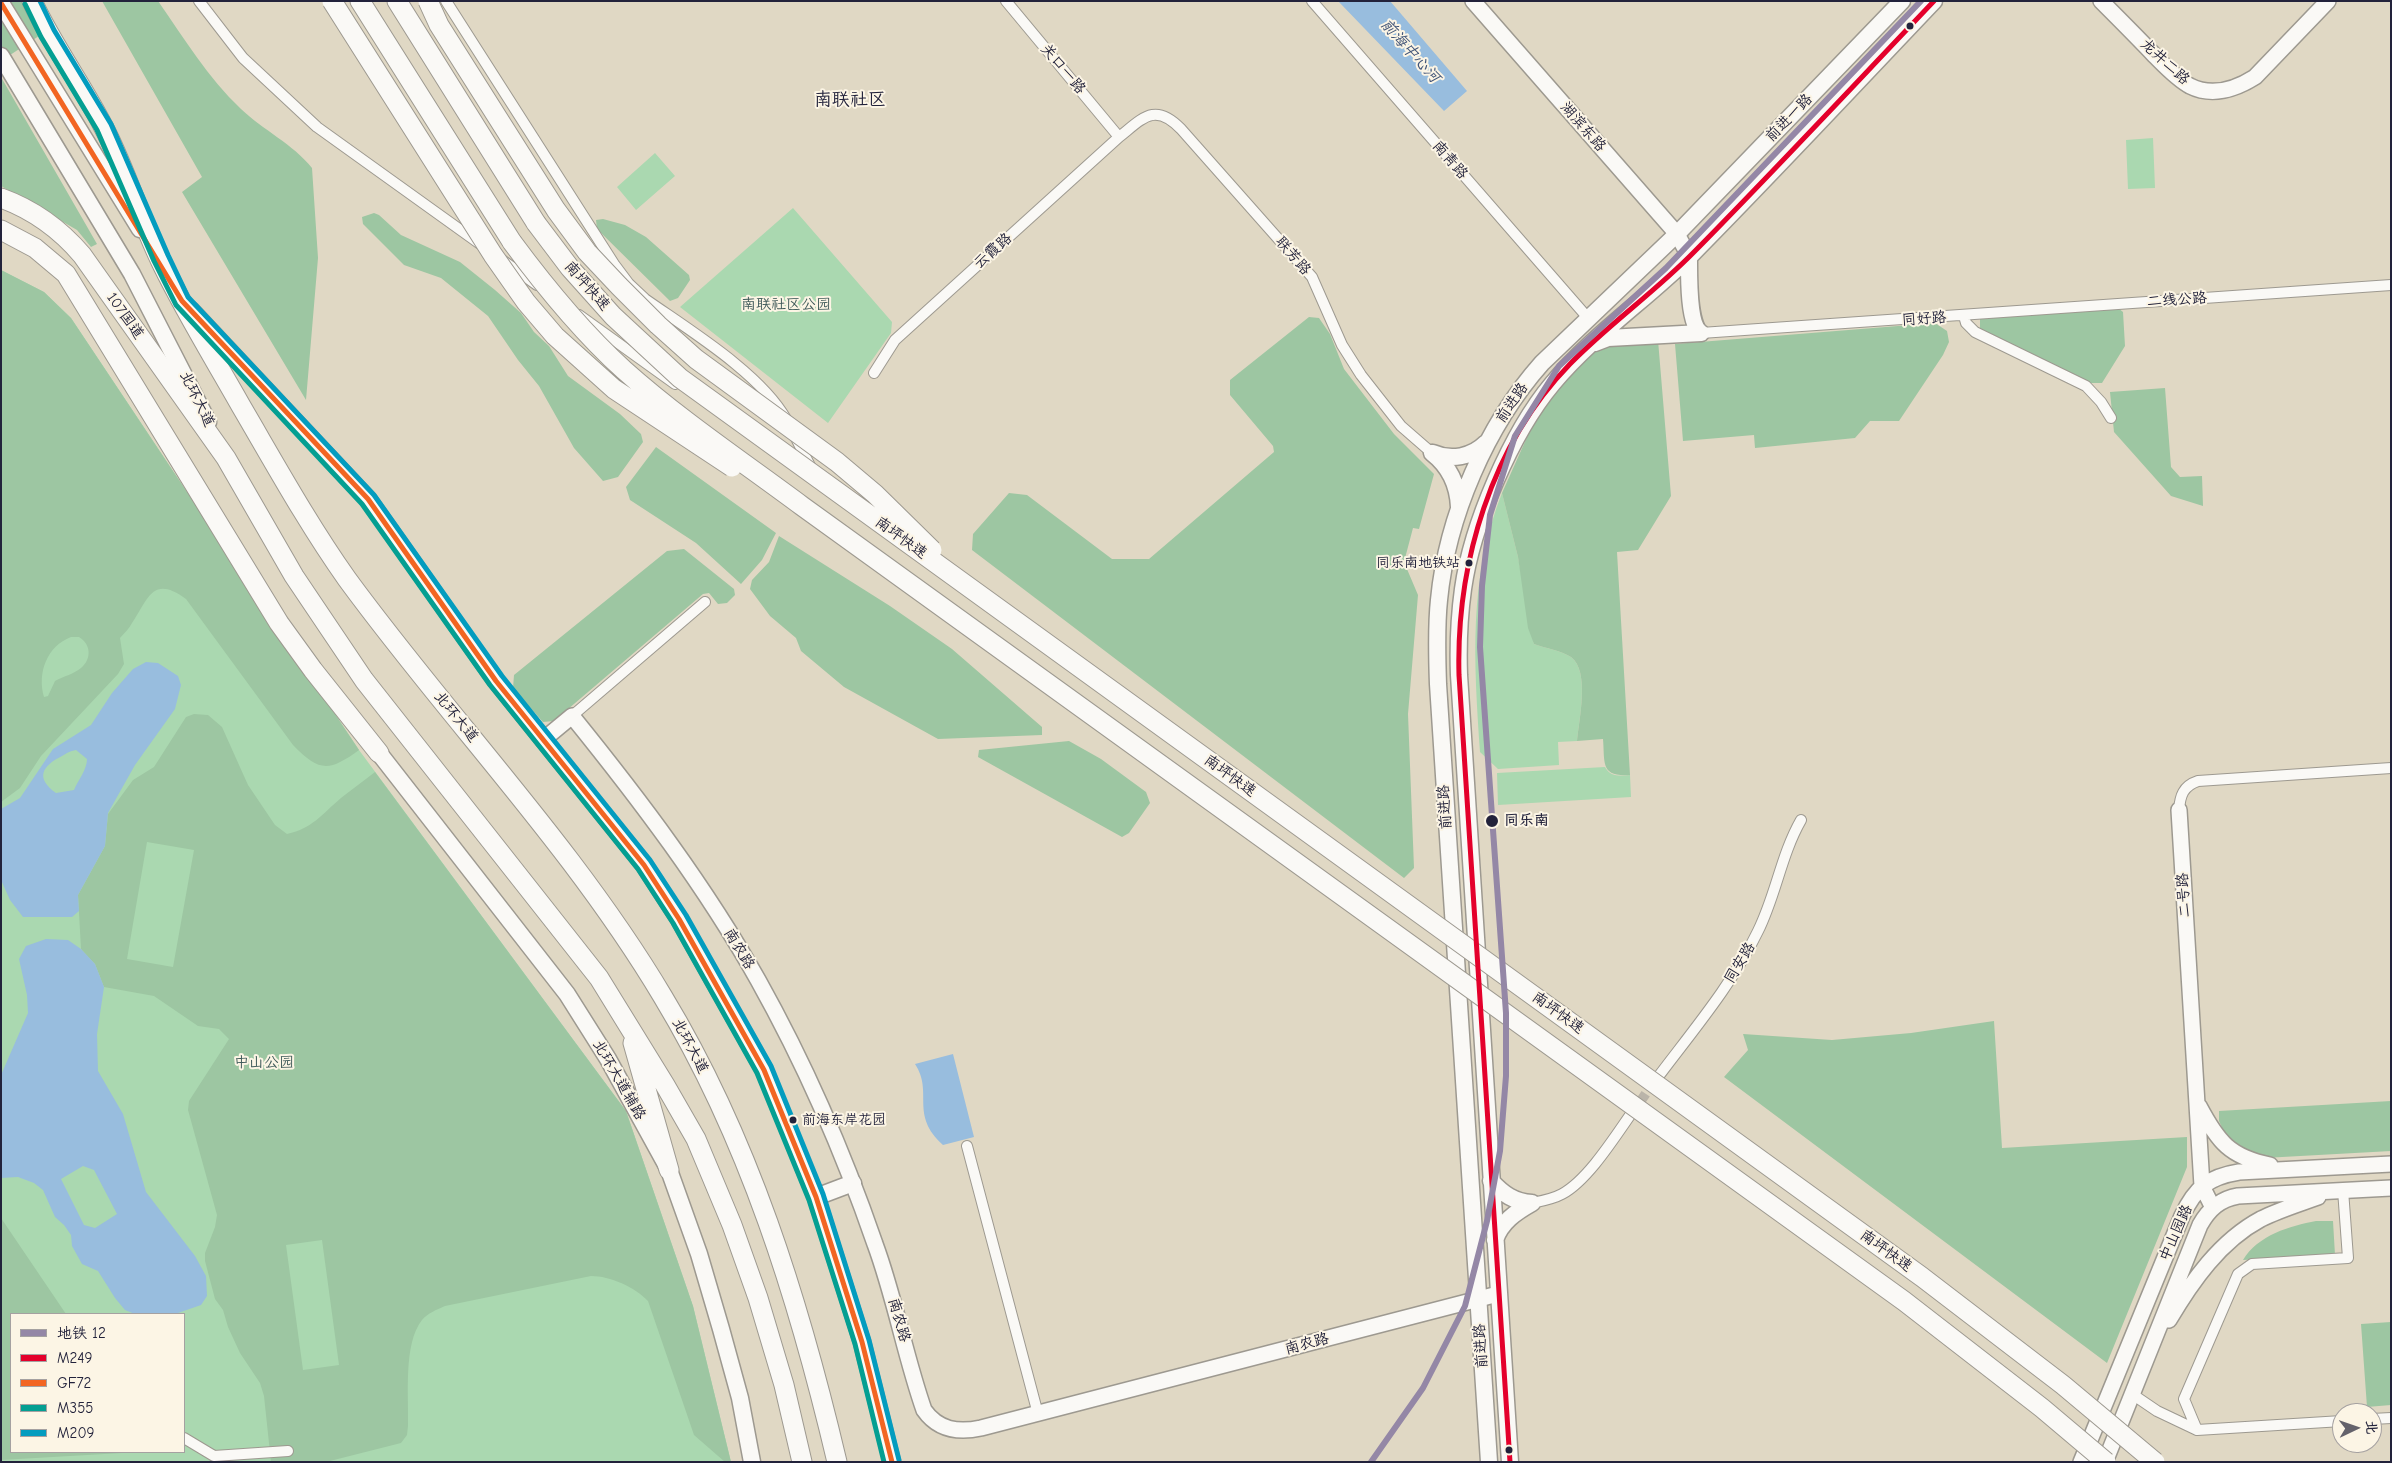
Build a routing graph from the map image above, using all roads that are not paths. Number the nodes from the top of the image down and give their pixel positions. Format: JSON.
{"nodes":[{"id":1,"x":32,"y":1,"type":"edge"},
{"id":2,"x":199,"y":1,"type":"edge"},
{"id":3,"x":332,"y":1,"type":"edge"},
{"id":4,"x":360,"y":1,"type":"edge"},
{"id":5,"x":397,"y":1,"type":"edge"},
{"id":6,"x":428,"y":1,"type":"edge"},
{"id":7,"x":446,"y":1,"type":"edge"},
{"id":8,"x":1006,"y":1,"type":"edge"},
{"id":9,"x":1312,"y":1,"type":"edge"},
{"id":10,"x":1473,"y":1,"type":"edge"},
{"id":11,"x":1902,"y":1,"type":"edge"},
{"id":12,"x":1934,"y":1,"type":"edge"},
{"id":13,"x":2101,"y":1,"type":"edge"},
{"id":14,"x":2328,"y":1,"type":"edge"},
{"id":15,"x":1,"y":3,"type":"edge"},
{"id":16,"x":1,"y":56,"type":"edge"},
{"id":17,"x":1119,"y":137,"type":"junction"},
{"id":18,"x":1,"y":198,"type":"edge"},
{"id":19,"x":8,"y":233,"type":"edge"},
{"id":20,"x":1677,"y":234,"type":"junction"},
{"id":21,"x":1689,"y":256,"type":"junction"},
{"id":22,"x":162,"y":264,"type":"junction"},
{"id":23,"x":2391,"y":285,"type":"edge"},
{"id":24,"x":182,"y":301,"type":"junction"},
{"id":25,"x":1964,"y":316,"type":"junction"},
{"id":26,"x":1588,"y":318,"type":"junction"},
{"id":27,"x":1701,"y":333,"type":"junction"},
{"id":28,"x":1593,"y":344,"type":"junction"},
{"id":29,"x":874,"y":373,"type":"dead end"},
{"id":30,"x":1519,"y":390,"type":"junction"},
{"id":31,"x":1538,"y":404,"type":"junction"},
{"id":32,"x":2111,"y":418,"type":"dead end"},
{"id":33,"x":1499,"y":422,"type":"junction"},
{"id":34,"x":1520,"y":434,"type":"junction"},
{"id":35,"x":1488,"y":442,"type":"junction"},
{"id":36,"x":1432,"y":453,"type":"junction"},
{"id":37,"x":226,"y":458,"type":"junction"},
{"id":38,"x":821,"y":489,"type":"junction"},
{"id":39,"x":802,"y":506,"type":"junction"},
{"id":40,"x":1460,"y":511,"type":"junction"},
{"id":41,"x":966,"y":586,"type":"junction"},
{"id":42,"x":705,"y":602,"type":"dead end"},
{"id":43,"x":572,"y":716,"type":"junction"},
{"id":44,"x":543,"y":740,"type":"junction"},
{"id":45,"x":379,"y":753,"type":"joint"},
{"id":46,"x":2391,"y":768,"type":"edge"},
{"id":47,"x":2179,"y":810,"type":"joint"},
{"id":48,"x":1801,"y":820,"type":"dead end"},
{"id":49,"x":1385,"y":891,"type":"dead end"},
{"id":50,"x":625,"y":1018,"type":"junction"},
{"id":51,"x":1649,"y":1089,"type":"tunnel mouth"},
{"id":52,"x":1640,"y":1102,"type":"tunnel mouth"},
{"id":53,"x":2197,"y":1103,"type":"junction"},
{"id":54,"x":967,"y":1146,"type":"dead end"},
{"id":55,"x":2391,"y":1164,"type":"edge"},
{"id":56,"x":2293,"y":1169,"type":"junction"},
{"id":57,"x":669,"y":1170,"type":"junction"},
{"id":58,"x":1491,"y":1181,"type":"junction"},
{"id":59,"x":853,"y":1183,"type":"junction"},
{"id":60,"x":2202,"y":1186,"type":"junction"},
{"id":61,"x":2391,"y":1188,"type":"edge"},
{"id":62,"x":2339,"y":1191,"type":"junction"},
{"id":63,"x":816,"y":1197,"type":"junction"},
{"id":64,"x":1532,"y":1203,"type":"junction"},
{"id":65,"x":2213,"y":1208,"type":"junction"},
{"id":66,"x":1494,"y":1240,"type":"junction"},
{"id":67,"x":1498,"y":1294,"type":"junction"},
{"id":68,"x":1477,"y":1300,"type":"junction"},
{"id":69,"x":2146,"y":1360,"type":"junction"},
{"id":70,"x":2132,"y":1394,"type":"junction"},
{"id":71,"x":1038,"y":1414,"type":"junction"},
{"id":72,"x":2332,"y":1422,"type":"edge"},
{"id":73,"x":2197,"y":1430,"type":"junction"},
{"id":74,"x":185,"y":1439,"type":"edge"},
{"id":75,"x":288,"y":1451,"type":"dead end"},
{"id":76,"x":214,"y":1459,"type":"edge"},
{"id":77,"x":752,"y":1462,"type":"edge"},
{"id":78,"x":802,"y":1462,"type":"edge"},
{"id":79,"x":837,"y":1462,"type":"edge"},
{"id":80,"x":892,"y":1462,"type":"edge"},
{"id":81,"x":1489,"y":1462,"type":"edge"},
{"id":82,"x":1510,"y":1462,"type":"edge"},
{"id":83,"x":2082,"y":1462,"type":"edge"},
{"id":84,"x":2106,"y":1462,"type":"edge"},
{"id":85,"x":2155,"y":1462,"type":"edge"}],
"edges":[{"from":1,"to":22,"type":"highway"},
{"from":2,"to":38,"type":"street"},
{"from":3,"to":39,"type":"highway","bridge":true},
{"from":4,"to":39,"type":"highway","name":"南坪快速","bridge":true},
{"from":5,"to":41,"type":"highway","name":"南坪快速","bridge":true},
{"from":6,"to":41,"type":"highway","bridge":true},
{"from":7,"to":38,"type":"street"},
{"from":8,"to":17,"type":"street","name":"关口一路"},
{"from":9,"to":26,"type":"street","name":"南青路"},
{"from":10,"to":20,"type":"street","name":"湖滨东路"},
{"from":11,"to":20,"type":"main road","name":"前进一路"},
{"from":12,"to":21,"type":"main road","name":"前进一路"},
{"from":13,"to":14,"type":"street","name":"龙井二路"},
{"from":15,"to":22,"type":"main road","name":"北环大道"},
{"from":16,"to":37,"type":"main road","name":"北环大道"},
{"from":17,"to":29,"type":"street","name":"云霞路"},
{"from":17,"to":36,"type":"street","name":"联芳路"},
{"from":18,"to":37,"type":"highway","name":"107国道"},
{"from":19,"to":45,"type":"highway"},
{"from":20,"to":21,"type":"street","name":"湖滨东路"},
{"from":20,"to":26,"type":"main road","name":"前进路"},
{"from":21,"to":27,"type":"main road"},
{"from":21,"to":28,"type":"main road","name":"前进路"},
{"from":22,"to":24,"type":"highway","name":"北环大道"},
{"from":23,"to":25,"type":"street","name":"二线公路"},
{"from":24,"to":44,"type":"main road"},
{"from":24,"to":79,"type":"highway","name":"北环大道"},
{"from":25,"to":27,"type":"street","name":"同好路"},
{"from":25,"to":32,"type":"street","name":"同好路"},
{"from":26,"to":30,"type":"main road","name":"前进路"},
{"from":27,"to":28,"type":"main road"},
{"from":28,"to":31,"type":"main road","name":"前进路"},
{"from":30,"to":31,"type":"main road"},
{"from":30,"to":33,"type":"main road","name":"前进路"},
{"from":31,"to":34,"type":"main road","name":"前进路"},
{"from":33,"to":34,"type":"main road"},
{"from":33,"to":35,"type":"main road","name":"前进路"},
{"from":34,"to":58,"type":"main road","name":"前进路"},
{"from":35,"to":36,"type":"main road"},
{"from":35,"to":40,"type":"main road","name":"前进路"},
{"from":36,"to":40,"type":"main road"},
{"from":37,"to":50,"type":"highway","name":"北环大道"},
{"from":38,"to":49,"type":"street"},
{"from":39,"to":84,"type":"highway","name":"南坪快速","bridge":true},
{"from":40,"to":68,"type":"main road","name":"前进路"},
{"from":41,"to":85,"type":"highway","name":"南坪快速","bridge":true},
{"from":42,"to":43,"type":"street"},
{"from":43,"to":44,"type":"street"},
{"from":43,"to":59,"type":"street","name":"南农路"},
{"from":44,"to":63,"type":"main road"},
{"from":45,"to":57,"type":"main road","name":"北环大道辅路"},
{"from":46,"to":47,"type":"street","name":"二号路"},
{"from":47,"to":53,"type":"street","name":"二号路"},
{"from":48,"to":51,"type":"street","name":"同安路"},
{"from":50,"to":57,"type":"highway"},
{"from":50,"to":78,"type":"highway","name":"北环大道"},
{"from":52,"to":64,"type":"street"},
{"from":53,"to":56,"type":"street"},
{"from":53,"to":60,"type":"street","name":"二号路"},
{"from":54,"to":71,"type":"street"},
{"from":55,"to":56,"type":"street","name":"中山园路"},
{"from":56,"to":60,"type":"street","name":"中山园路"},
{"from":57,"to":77,"type":"main road","name":"北环大道辅路"},
{"from":58,"to":64,"type":"main road"},
{"from":58,"to":66,"type":"main road","name":"前进路"},
{"from":59,"to":63,"type":"main road"},
{"from":59,"to":71,"type":"street","name":"南农路"},
{"from":60,"to":65,"type":"street","name":"二号路"},
{"from":60,"to":83,"type":"street","name":"中山园路"},
{"from":61,"to":62,"type":"street","name":"中山园路"},
{"from":62,"to":65,"type":"street","name":"中山园路"},
{"from":62,"to":69,"type":"street"},
{"from":62,"to":73,"type":"street"},
{"from":63,"to":80,"type":"main road"},
{"from":64,"to":66,"type":"main road"},
{"from":65,"to":69,"type":"street","name":"中山园路"},
{"from":66,"to":67,"type":"main road","name":"前进路"},
{"from":67,"to":68,"type":"street","name":"南农路"},
{"from":67,"to":82,"type":"main road","name":"前进路"},
{"from":68,"to":71,"type":"street","name":"南农路"},
{"from":68,"to":81,"type":"main road","name":"前进路"},
{"from":69,"to":70,"type":"street","name":"中山园路"},
{"from":70,"to":73,"type":"street"},
{"from":70,"to":84,"type":"street","name":"中山园路"},
{"from":72,"to":73,"type":"street"},
{"from":74,"to":76,"type":"street"},
{"from":75,"to":76,"type":"street"}]}
